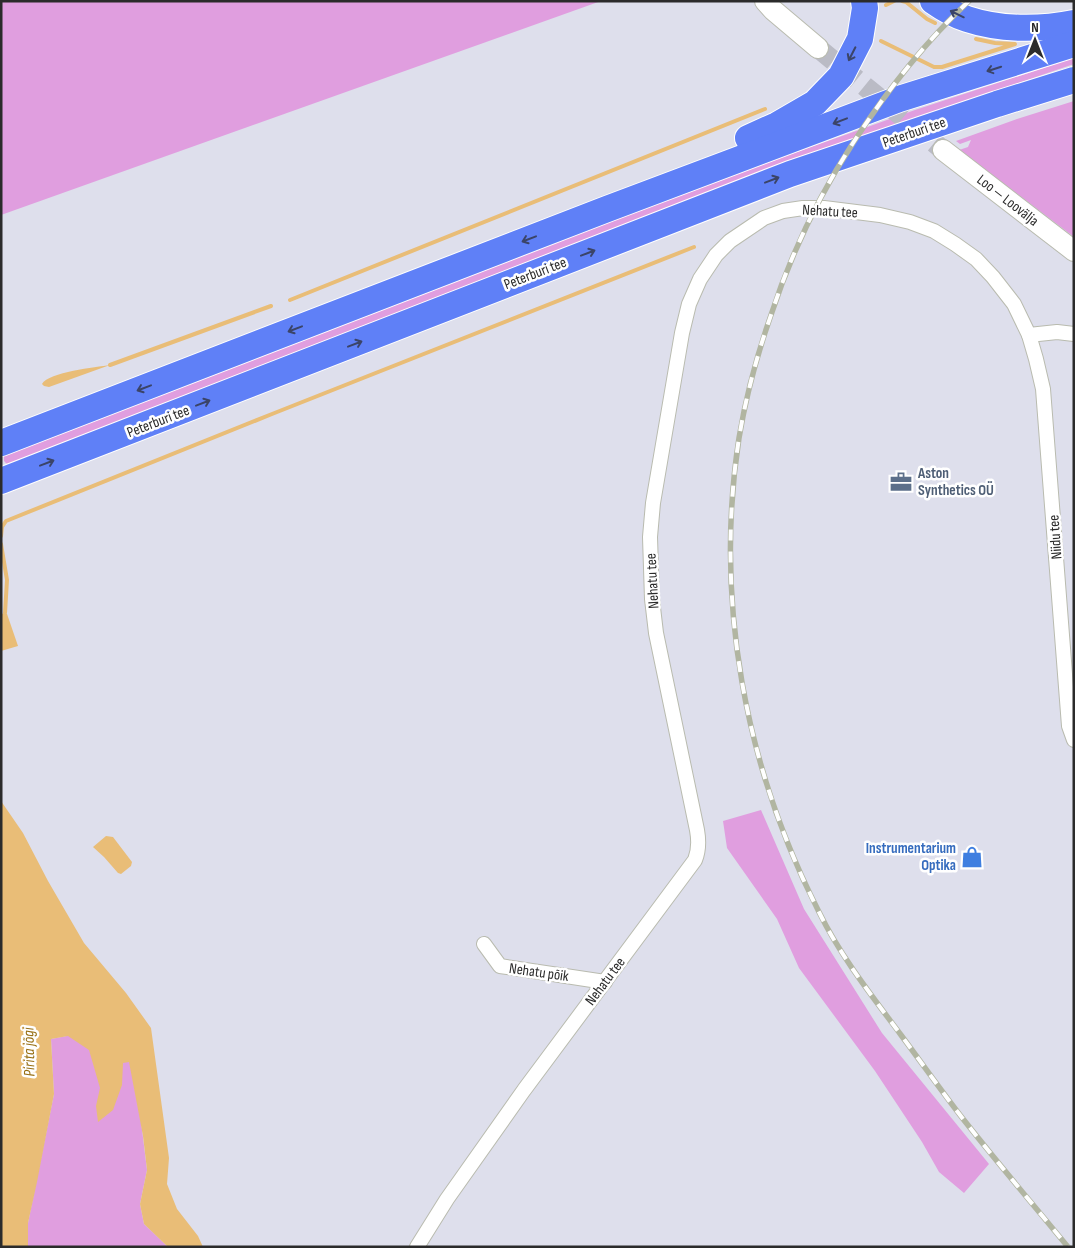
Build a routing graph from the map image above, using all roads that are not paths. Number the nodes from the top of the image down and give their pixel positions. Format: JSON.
{"nodes":[{"id":1,"x":765,"y":1,"type":"edge"},
{"id":2,"x":864,"y":1,"type":"edge"},
{"id":3,"x":933,"y":1,"type":"edge"},
{"id":4,"x":1074,"y":23,"type":"edge"},
{"id":5,"x":1074,"y":44,"type":"edge"},
{"id":6,"x":818,"y":48,"type":"tunnel mouth"},
{"id":7,"x":1074,"y":80,"type":"edge"},
{"id":8,"x":1074,"y":96,"type":"edge"},
{"id":9,"x":997,"y":104,"type":"junction"},
{"id":10,"x":943,"y":150,"type":"tunnel mouth"},
{"id":11,"x":607,"y":209,"type":"junction"},
{"id":12,"x":1074,"y":250,"type":"edge"},
{"id":13,"x":1029,"y":334,"type":"junction"},
{"id":14,"x":1074,"y":334,"type":"edge"},
{"id":15,"x":1,"y":443,"type":"edge"},
{"id":16,"x":1,"y":481,"type":"edge"},
{"id":17,"x":1074,"y":740,"type":"edge"},
{"id":18,"x":484,"y":944,"type":"dead end"},
{"id":19,"x":605,"y":982,"type":"junction"},
{"id":20,"x":416,"y":1247,"type":"edge"}],
"edges":[{"from":1,"to":6,"type":"street"},
{"from":2,"to":11,"type":"highway","one_way":true},
{"from":4,"to":3,"type":"highway","one_way":true},
{"from":5,"to":11,"type":"highway","one_way":true},
{"from":7,"to":9,"type":"highway","name":"Peterburi tee"},
{"from":8,"to":9,"type":"highway"},
{"from":16,"to":9,"type":"highway","name":"Peterburi tee","one_way":true},
{"from":10,"to":12,"type":"street","name":"Loo — Loovälja"},
{"from":11,"to":15,"type":"highway","one_way":true},
{"from":13,"to":14,"type":"street"},
{"from":13,"to":17,"type":"street","name":"Niidu tee"},
{"from":13,"to":19,"type":"street","name":"Nehatu tee"},
{"from":18,"to":19,"type":"street","name":"Nehatu põik"},
{"from":19,"to":20,"type":"street","name":"Nehatu tee"}]}
